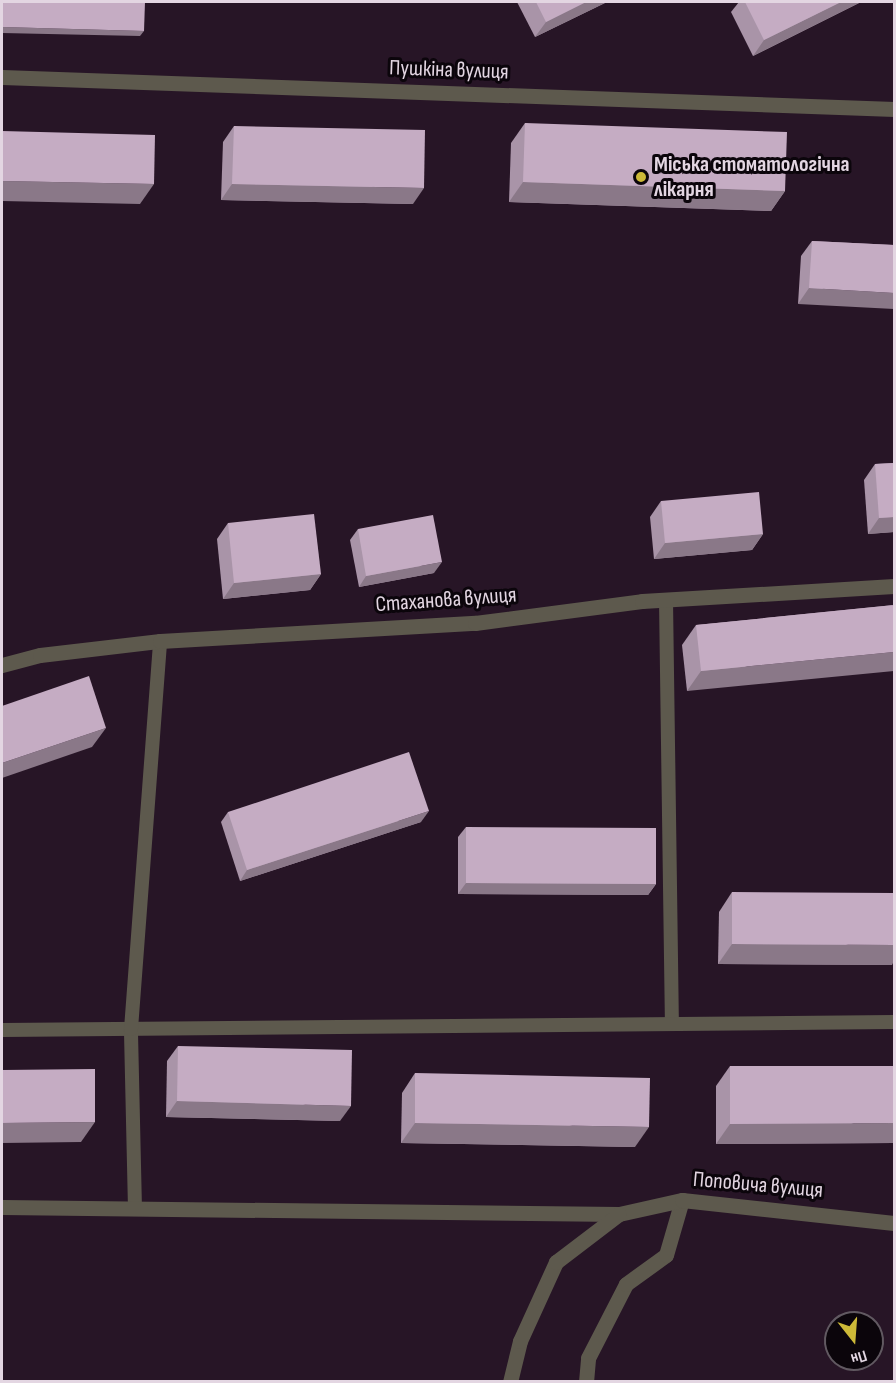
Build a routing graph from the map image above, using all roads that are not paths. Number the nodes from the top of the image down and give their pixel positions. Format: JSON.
{"nodes":[{"id":1,"x":2,"y":77,"type":"edge"},
{"id":2,"x":894,"y":109,"type":"edge"},
{"id":3,"x":894,"y":586,"type":"edge"},
{"id":4,"x":666,"y":600,"type":"junction"},
{"id":5,"x":160,"y":641,"type":"junction"},
{"id":6,"x":2,"y":665,"type":"edge"},
{"id":7,"x":894,"y":1022,"type":"edge"},
{"id":8,"x":672,"y":1024,"type":"junction"},
{"id":9,"x":131,"y":1029,"type":"junction"},
{"id":10,"x":2,"y":1030,"type":"edge"},
{"id":11,"x":682,"y":1200,"type":"junction"},
{"id":12,"x":2,"y":1207,"type":"edge"},
{"id":13,"x":135,"y":1209,"type":"junction"},
{"id":14,"x":619,"y":1214,"type":"junction"},
{"id":15,"x":894,"y":1223,"type":"edge"},
{"id":16,"x":510,"y":1382,"type":"edge"},
{"id":17,"x":586,"y":1382,"type":"edge"}],
"edges":[{"from":1,"to":2,"type":"street","name":"Пушкіна вулиця"},
{"from":3,"to":4,"type":"street","name":"Стаханова вулиця"},
{"from":4,"to":5,"type":"street","name":"Стаханова вулиця"},
{"from":4,"to":8,"type":"lane"},
{"from":5,"to":6,"type":"street","name":"Стаханова вулиця"},
{"from":5,"to":9,"type":"lane"},
{"from":7,"to":8,"type":"lane"},
{"from":8,"to":9,"type":"lane"},
{"from":9,"to":10,"type":"lane"},
{"from":9,"to":13,"type":"lane"},
{"from":11,"to":14,"type":"street","name":"Поповича вулиця"},
{"from":11,"to":15,"type":"street","name":"Поповича вулиця"},
{"from":11,"to":17,"type":"street"},
{"from":12,"to":13,"type":"street"},
{"from":13,"to":14,"type":"street"},
{"from":14,"to":16,"type":"street"}]}
